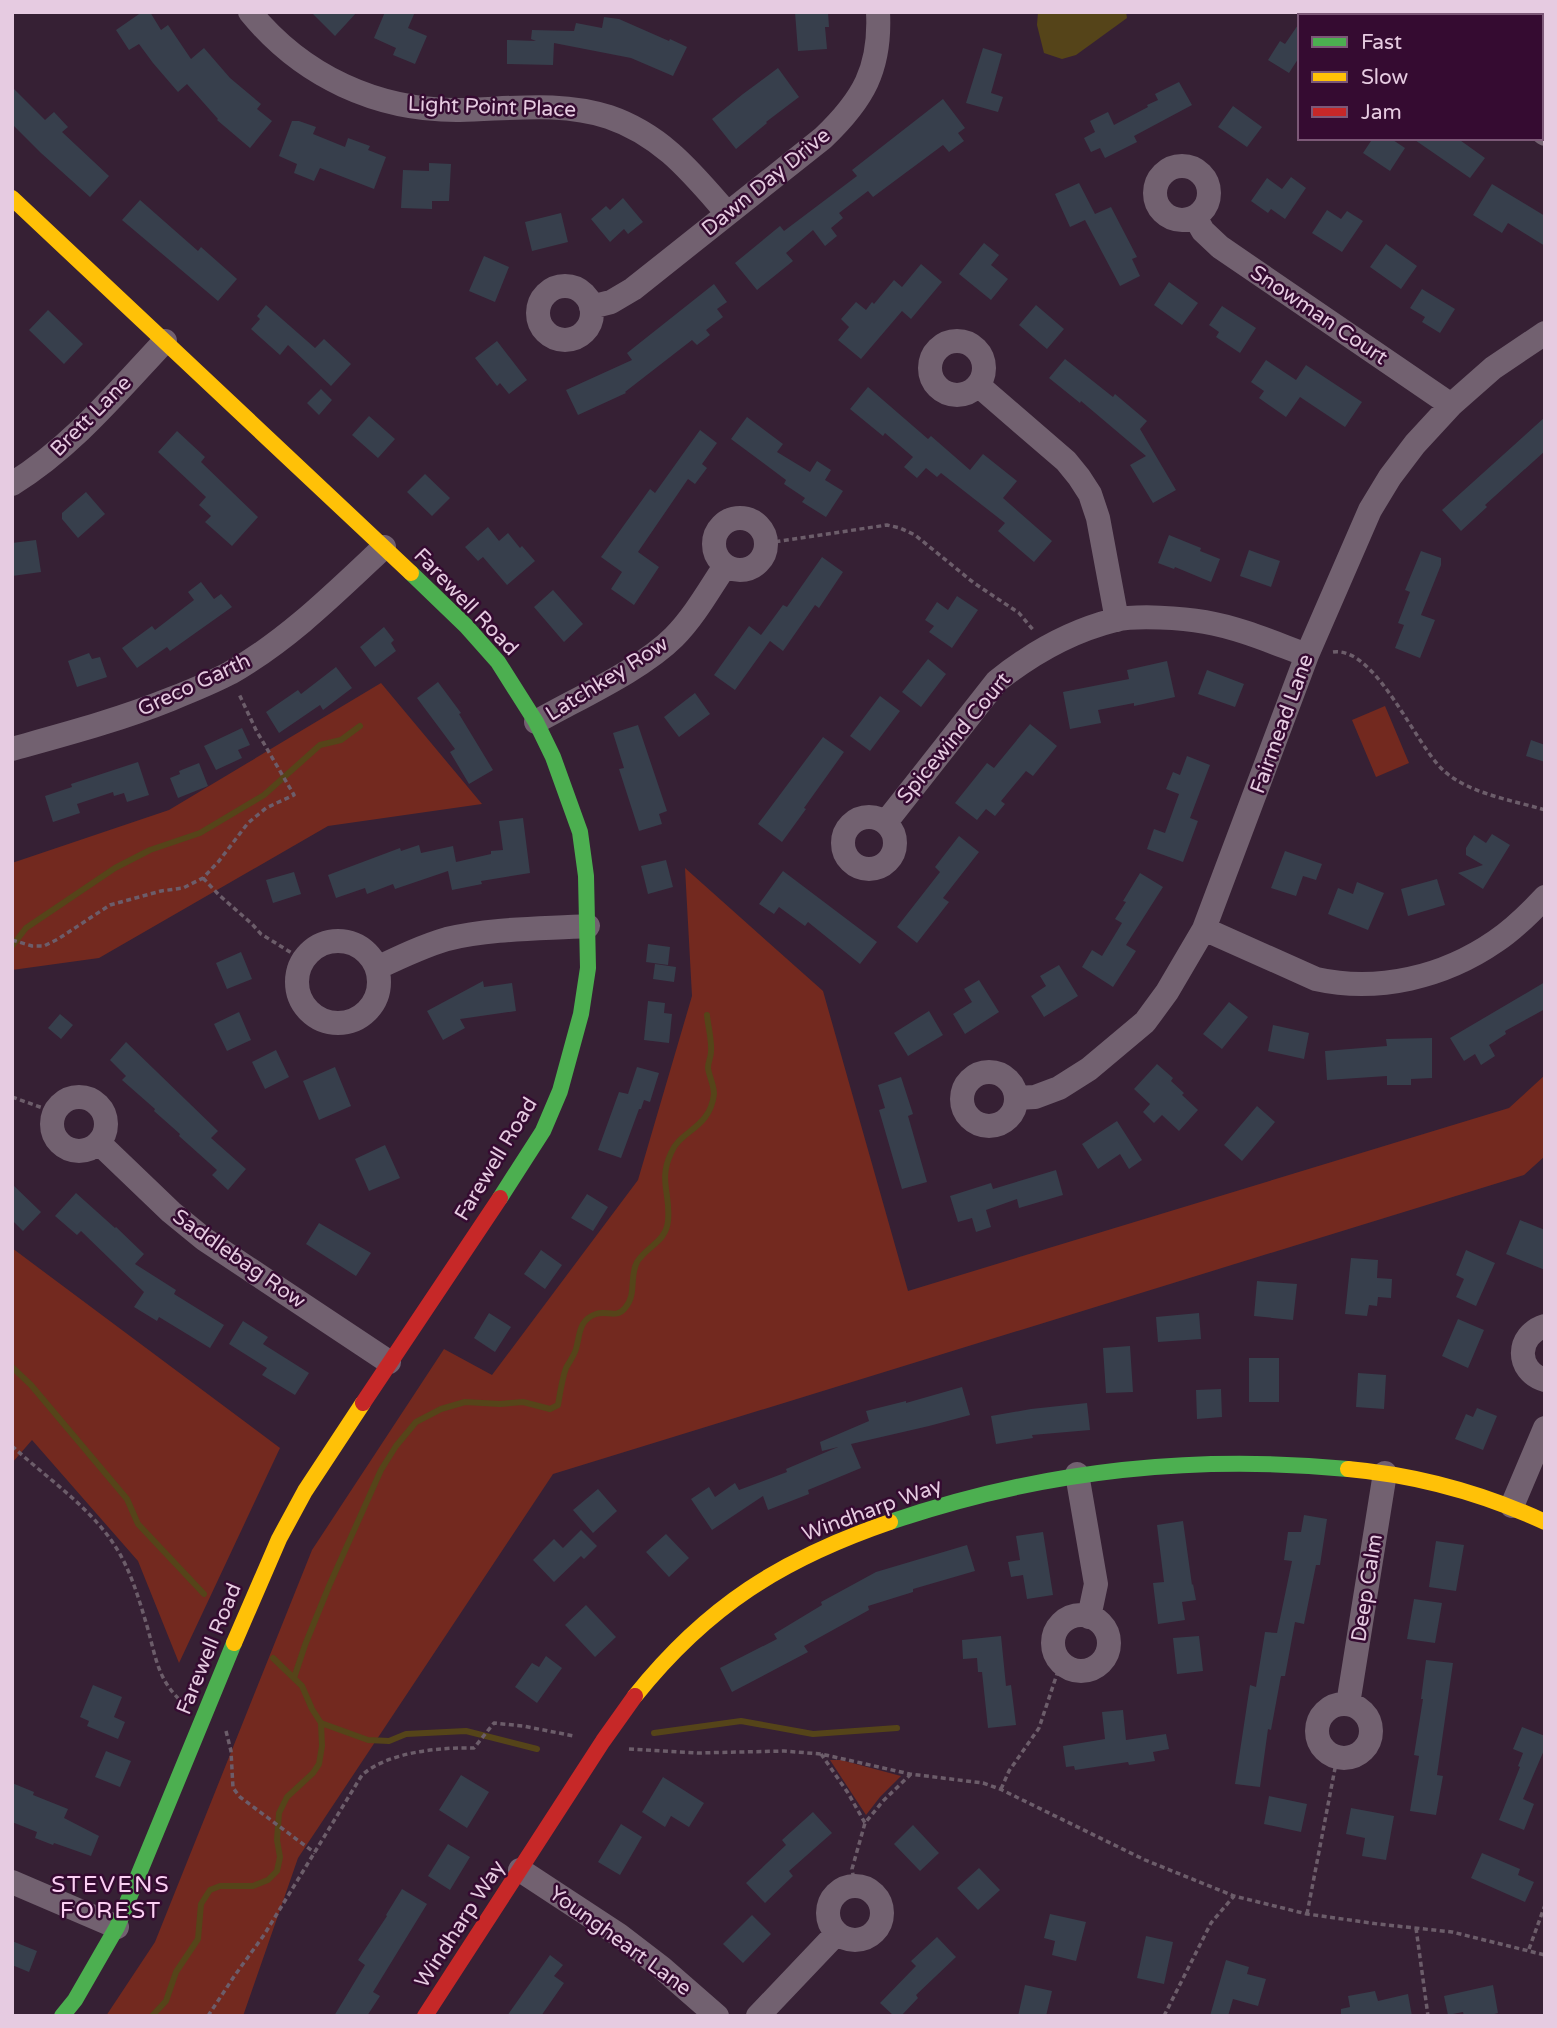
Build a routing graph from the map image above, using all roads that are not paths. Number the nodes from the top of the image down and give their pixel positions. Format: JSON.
{"nodes":[{"id":1,"x":250,"y":12,"type":"edge"},
{"id":2,"x":878,"y":12,"type":"edge"},
{"id":3,"x":12,"y":198,"type":"edge"},
{"id":4,"x":727,"y":213,"type":"junction"},
{"id":5,"x":1195,"y":217,"type":"dead end"},
{"id":6,"x":591,"y":307,"type":"dead end"},
{"id":7,"x":1545,"y":333,"type":"edge"},
{"id":8,"x":165,"y":341,"type":"junction"},
{"id":9,"x":978,"y":385,"type":"dead end"},
{"id":10,"x":1451,"y":405,"type":"junction"},
{"id":11,"x":12,"y":484,"type":"edge"},
{"id":12,"x":384,"y":547,"type":"junction"},
{"id":13,"x":725,"y":566,"type":"junction"},
{"id":14,"x":1117,"y":620,"type":"junction"},
{"id":15,"x":1307,"y":655,"type":"junction"},
{"id":16,"x":536,"y":722,"type":"junction"},
{"id":17,"x":12,"y":749,"type":"edge"},
{"id":18,"x":886,"y":822,"type":"dead end"},
{"id":19,"x":1545,"y":897,"type":"edge"},
{"id":20,"x":588,"y":926,"type":"junction"},
{"id":21,"x":1204,"y":929,"type":"junction"},
{"id":22,"x":377,"y":968,"type":"junction"},
{"id":23,"x":1016,"y":1098,"type":"dead end"},
{"id":24,"x":99,"y":1143,"type":"junction"},
{"id":25,"x":1545,"y":1326,"type":"edge"},
{"id":26,"x":389,"y":1362,"type":"junction"},
{"id":27,"x":1545,"y":1380,"type":"edge"},
{"id":28,"x":1545,"y":1428,"type":"edge"},
{"id":29,"x":1385,"y":1473,"type":"junction"},
{"id":30,"x":1077,"y":1474,"type":"junction"},
{"id":31,"x":1513,"y":1506,"type":"junction"},
{"id":32,"x":1545,"y":1522,"type":"edge"},
{"id":33,"x":1089,"y":1616,"type":"junction"},
{"id":34,"x":1348,"y":1704,"type":"junction"},
{"id":35,"x":520,"y":1870,"type":"junction"},
{"id":36,"x":12,"y":1882,"type":"edge"},
{"id":37,"x":117,"y":1927,"type":"junction"},
{"id":38,"x":836,"y":1934,"type":"junction"},
{"id":39,"x":62,"y":2016,"type":"edge"},
{"id":40,"x":425,"y":2016,"type":"edge"},
{"id":41,"x":717,"y":2016,"type":"edge"},
{"id":42,"x":758,"y":2016,"type":"edge"}],
"edges":[{"from":1,"to":4,"type":"street","name":"Light Point Place"},
{"from":2,"to":4,"type":"street","name":"Dawn Day Drive"},
{"from":3,"to":8,"type":"street","name":"Farewell Road"},
{"from":4,"to":6,"type":"street","name":"Dawn Day Drive"},
{"from":5,"to":10,"type":"street","name":"Snowman Court"},
{"from":7,"to":10,"type":"street","name":"Fairmead Lane"},
{"from":8,"to":11,"type":"street","name":"Brett Lane"},
{"from":8,"to":12,"type":"street","name":"Farewell Road"},
{"from":9,"to":14,"type":"street"},
{"from":10,"to":15,"type":"street","name":"Fairmead Lane"},
{"from":12,"to":16,"type":"street","name":"Farewell Road"},
{"from":12,"to":17,"type":"street","name":"Greco Garth"},
{"from":13,"to":13,"type":"street"},
{"from":13,"to":16,"type":"street","name":"Latchkey Row"},
{"from":14,"to":15,"type":"street","name":"Spicewind Court"},
{"from":14,"to":18,"type":"street","name":"Spicewind Court"},
{"from":15,"to":21,"type":"street","name":"Fairmead Lane"},
{"from":16,"to":20,"type":"street","name":"Farewell Road"},
{"from":19,"to":21,"type":"street"},
{"from":20,"to":22,"type":"street"},
{"from":20,"to":26,"type":"street","name":"Farewell Road"},
{"from":21,"to":23,"type":"street","name":"Fairmead Lane"},
{"from":22,"to":22,"type":"street"},
{"from":24,"to":24,"type":"street"},
{"from":24,"to":26,"type":"street","name":"Saddlebag Row"},
{"from":25,"to":27,"type":"street"},
{"from":26,"to":37,"type":"street","name":"Farewell Road"},
{"from":28,"to":31,"type":"street"},
{"from":29,"to":30,"type":"street","name":"Windharp Way"},
{"from":29,"to":31,"type":"street","name":"Windharp Way"},
{"from":29,"to":34,"type":"street","name":"Deep Calm"},
{"from":30,"to":33,"type":"street"},
{"from":30,"to":35,"type":"street","name":"Windharp Way"},
{"from":31,"to":32,"type":"street","name":"Windharp Way"},
{"from":33,"to":33,"type":"street"},
{"from":34,"to":34,"type":"street"},
{"from":35,"to":40,"type":"street","name":"Windharp Way"},
{"from":35,"to":41,"type":"street","name":"Youngheart Lane"},
{"from":36,"to":37,"type":"street"},
{"from":37,"to":39,"type":"street","name":"Farewell Road"},
{"from":38,"to":38,"type":"street"},
{"from":38,"to":42,"type":"street"}]}
